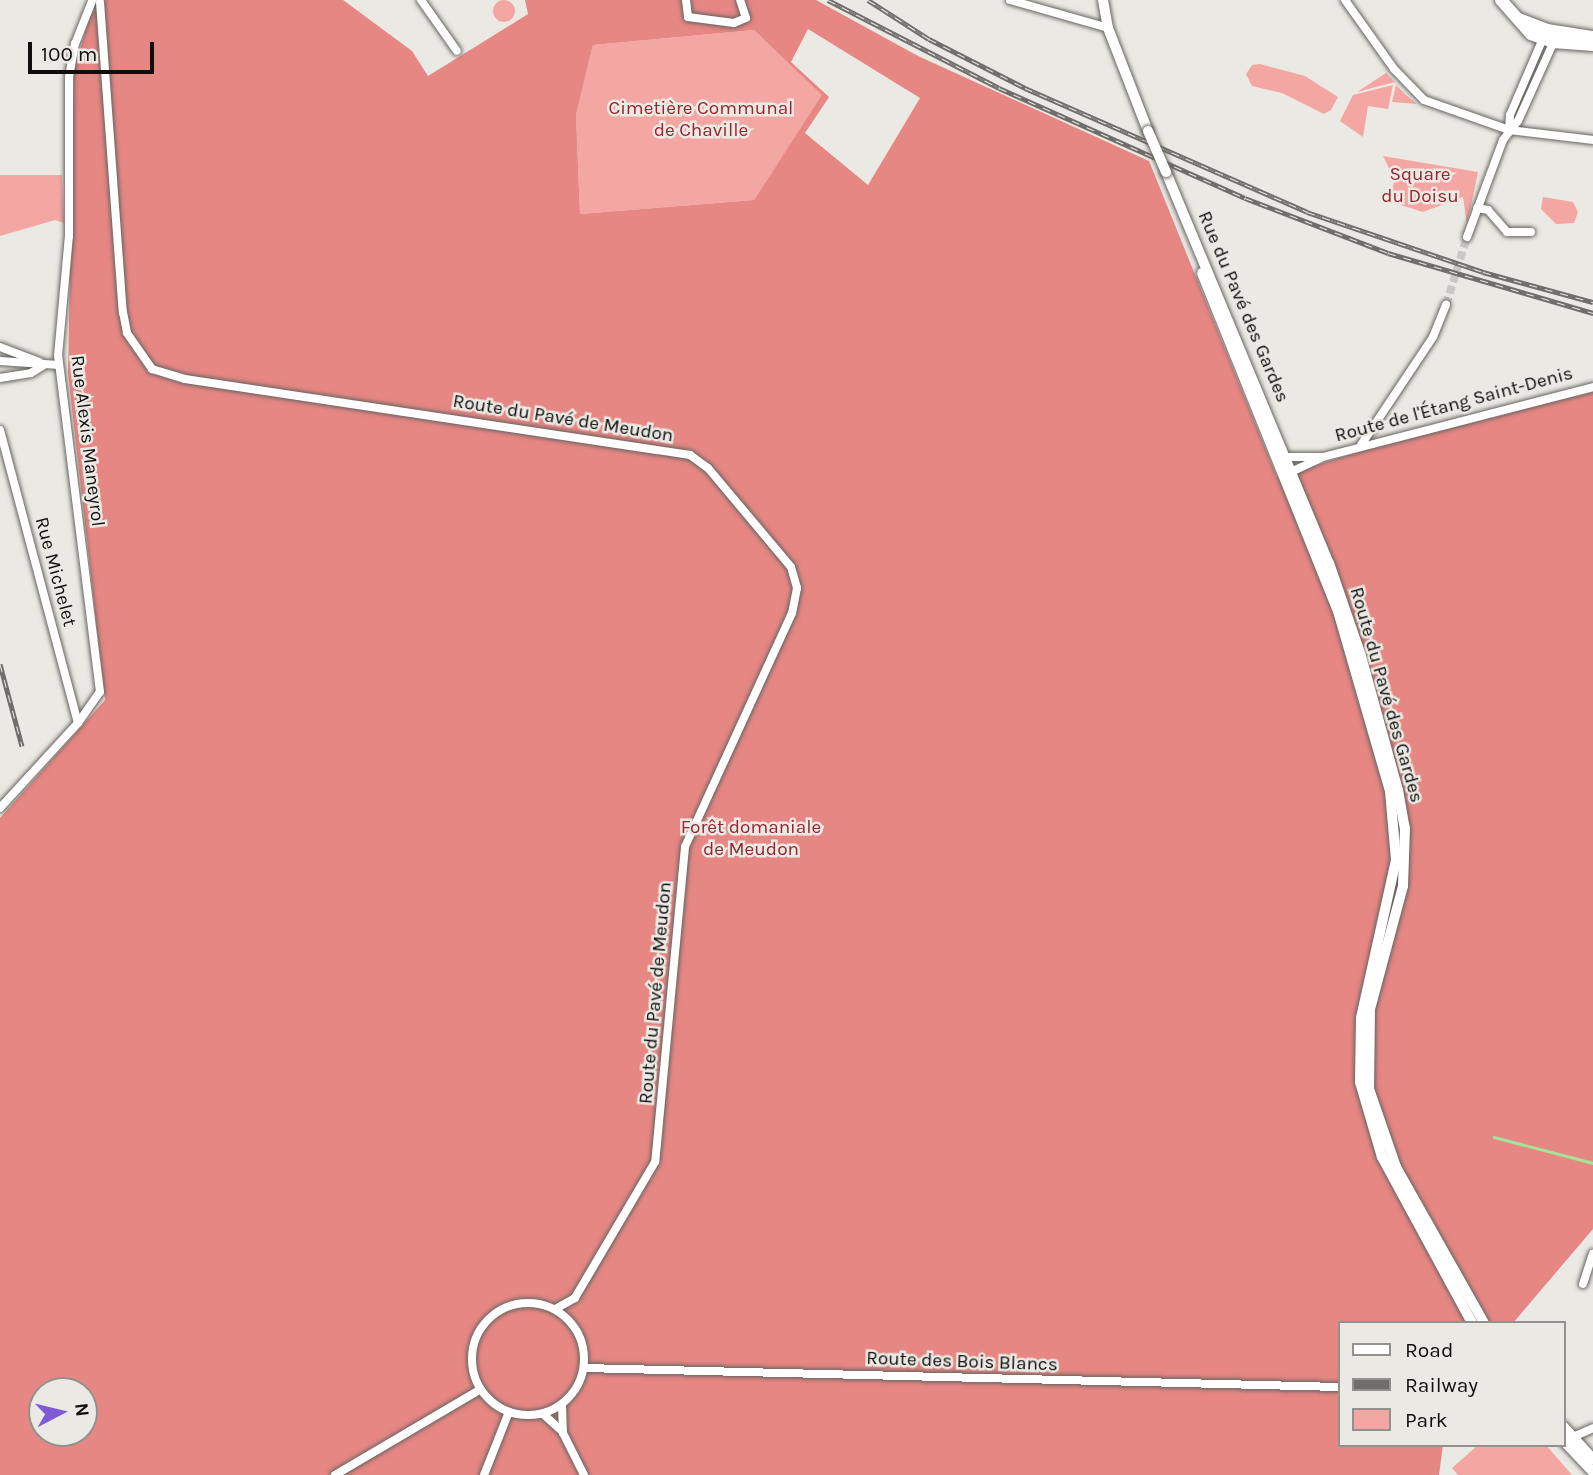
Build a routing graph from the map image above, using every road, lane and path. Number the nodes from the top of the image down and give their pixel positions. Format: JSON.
{"nodes":[{"id":1,"x":421,"y":0,"type":"edge"},
{"id":2,"x":686,"y":0,"type":"edge"},
{"id":3,"x":740,"y":0,"type":"edge"},
{"id":4,"x":1010,"y":0,"type":"edge"},
{"id":5,"x":1103,"y":0,"type":"edge"},
{"id":6,"x":1345,"y":0,"type":"edge"},
{"id":7,"x":1501,"y":0,"type":"edge"},
{"id":8,"x":96,"y":1,"type":"edge"},
{"id":9,"x":1108,"y":28,"type":"junction"},
{"id":10,"x":1550,"y":36,"type":"junction"},
{"id":11,"x":1593,"y":37,"type":"edge"},
{"id":12,"x":1593,"y":45,"type":"edge"},
{"id":13,"x":457,"y":51,"type":"dead end"},
{"id":14,"x":1509,"y":130,"type":"junction"},
{"id":15,"x":1593,"y":140,"type":"edge"},
{"id":16,"x":1477,"y":208,"type":"junction"},
{"id":17,"x":1531,"y":232,"type":"dead end"},
{"id":18,"x":1468,"y":237,"type":"tunnel mouth"},
{"id":19,"x":1446,"y":305,"type":"tunnel mouth"},
{"id":20,"x":0,"y":346,"type":"edge"},
{"id":21,"x":0,"y":361,"type":"edge"},
{"id":22,"x":44,"y":365,"type":"junction"},
{"id":23,"x":59,"y":365,"type":"junction"},
{"id":24,"x":0,"y":378,"type":"edge"},
{"id":25,"x":1593,"y":387,"type":"edge"},
{"id":26,"x":0,"y":430,"type":"edge"},
{"id":27,"x":1355,"y":448,"type":"junction"},
{"id":28,"x":1323,"y":457,"type":"junction"},
{"id":29,"x":1282,"y":459,"type":"junction"},
{"id":30,"x":1288,"y":473,"type":"junction"},
{"id":31,"x":78,"y":723,"type":"junction"},
{"id":32,"x":0,"y":807,"type":"edge"},
{"id":33,"x":1593,"y":1254,"type":"edge"},
{"id":34,"x":1583,"y":1284,"type":"dead end"},
{"id":35,"x":555,"y":1309,"type":"junction"},
{"id":36,"x":1471,"y":1321,"type":"edge"},
{"id":37,"x":1483,"y":1321,"type":"edge"},
{"id":38,"x":583,"y":1368,"type":"junction"},
{"id":39,"x":1338,"y":1387,"type":"edge"},
{"id":40,"x":481,"y":1389,"type":"junction"},
{"id":41,"x":562,"y":1405,"type":"junction"},
{"id":42,"x":509,"y":1412,"type":"junction"},
{"id":43,"x":542,"y":1414,"type":"junction"},
{"id":44,"x":1593,"y":1428,"type":"edge"},
{"id":45,"x":564,"y":1433,"type":"junction"},
{"id":46,"x":1568,"y":1438,"type":"edge"},
{"id":47,"x":1593,"y":1459,"type":"edge"},
{"id":48,"x":1593,"y":1472,"type":"edge"},
{"id":49,"x":334,"y":1475,"type":"edge"},
{"id":50,"x":484,"y":1475,"type":"edge"},
{"id":51,"x":584,"y":1475,"type":"edge"}],
"edges":[{"from":1,"to":13,"type":"street"},
{"from":2,"to":3,"type":"street"},
{"from":4,"to":9,"type":"street"},
{"from":5,"to":9,"type":"main road","name":"Rue du Pavé des Gardes"},
{"from":6,"to":14,"type":"street"},
{"from":7,"to":10,"type":"main road"},
{"from":8,"to":23,"type":"street","name":"Rue Alexis Maneyrol"},
{"from":8,"to":35,"type":"street","name":"Route du Pavé de Meudon"},
{"from":9,"to":29,"type":"main road","name":"Rue du Pavé des Gardes","bridge":true},
{"from":10,"to":11,"type":"main road"},
{"from":10,"to":12,"type":"main road"},
{"from":10,"to":14,"type":"street"},
{"from":14,"to":15,"type":"street"},
{"from":14,"to":16,"type":"street"},
{"from":16,"to":17,"type":"street"},
{"from":16,"to":18,"type":"street"},
{"from":19,"to":27,"type":"street"},
{"from":20,"to":22,"type":"street"},
{"from":21,"to":22,"type":"street"},
{"from":22,"to":23,"type":"street"},
{"from":22,"to":24,"type":"street"},
{"from":23,"to":31,"type":"street","name":"Rue Alexis Maneyrol"},
{"from":25,"to":27,"type":"street","name":"Route de l'Étang Saint-Denis"},
{"from":26,"to":31,"type":"street","name":"Rue Michelet"},
{"from":27,"to":28,"type":"street","name":"Route de l'Étang Saint-Denis"},
{"from":28,"to":29,"type":"street","name":"Route de l'Étang Saint-Denis"},
{"from":28,"to":30,"type":"street","name":"Route de l'Étang Saint-Denis"},
{"from":29,"to":30,"type":"main road","name":"Rue du Pavé des Gardes"},
{"from":30,"to":36,"type":"main road","name":"Route du Pavé des Gardes"},
{"from":30,"to":37,"type":"main road","name":"Route du Pavé des Gardes"},
{"from":31,"to":32,"type":"street","name":"Rue Alexis Maneyrol"},
{"from":33,"to":34,"type":"street"},
{"from":35,"to":38,"type":"street"},
{"from":35,"to":40,"type":"street"},
{"from":38,"to":39,"type":"street","name":"Route des Bois Blancs"},
{"from":38,"to":41,"type":"street"},
{"from":40,"to":42,"type":"street"},
{"from":40,"to":49,"type":"street"},
{"from":41,"to":43,"type":"street"},
{"from":41,"to":45,"type":"street"},
{"from":42,"to":43,"type":"street"},
{"from":42,"to":50,"type":"street"},
{"from":43,"to":45,"type":"street"},
{"from":44,"to":46,"type":"street"},
{"from":45,"to":51,"type":"street"},
{"from":46,"to":47,"type":"main road"},
{"from":46,"to":48,"type":"main road"}]}
